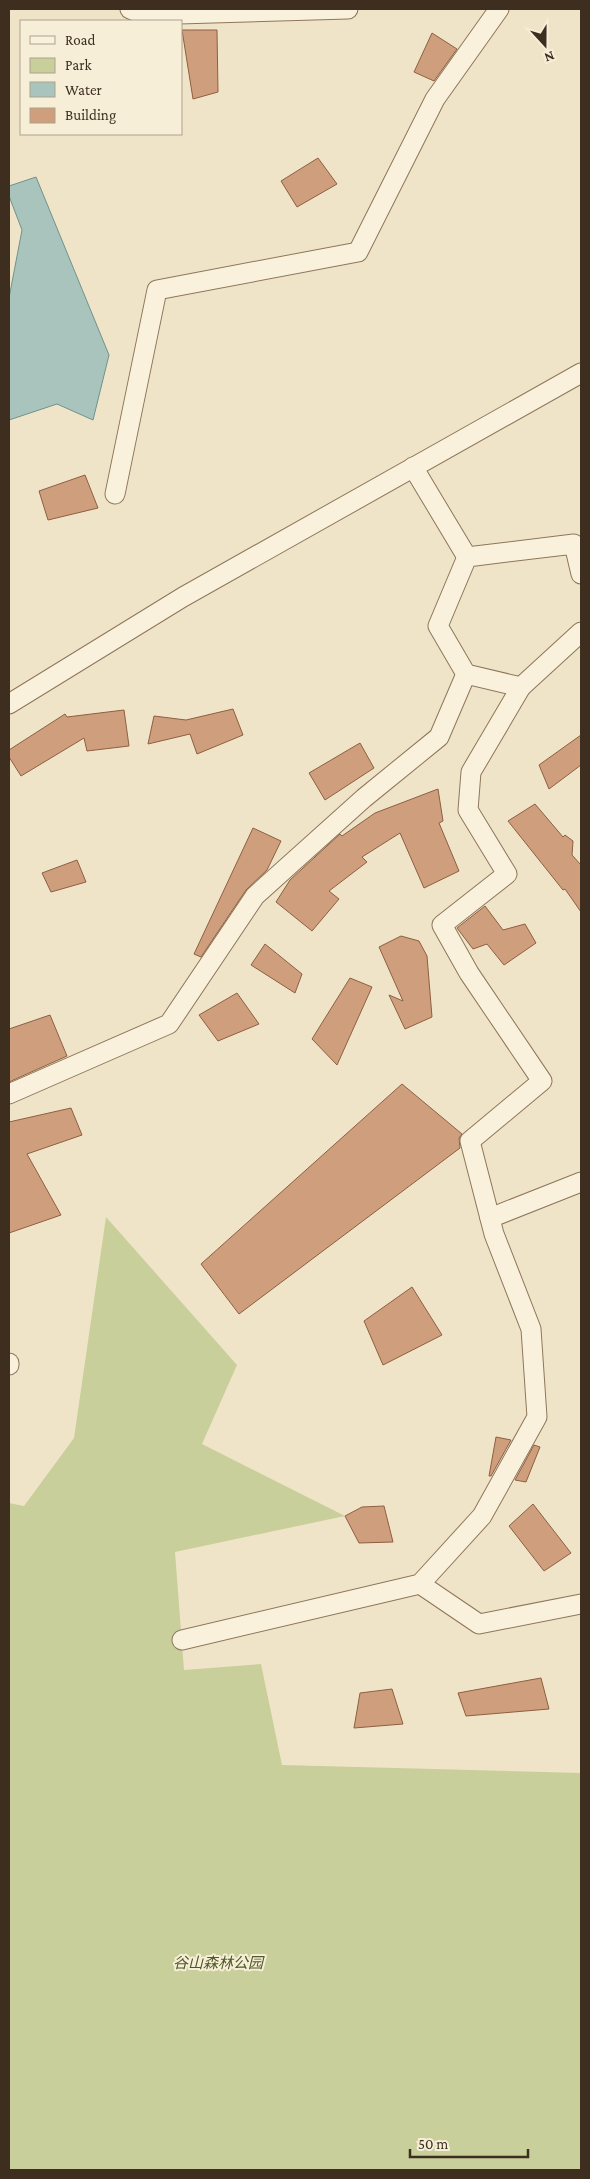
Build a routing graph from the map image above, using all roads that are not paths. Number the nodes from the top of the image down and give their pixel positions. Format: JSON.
{"nodes":[{"id":1,"x":130,"y":9,"type":"edge"},
{"id":2,"x":348,"y":9,"type":"edge"},
{"id":3,"x":499,"y":9,"type":"edge"},
{"id":4,"x":581,"y":373,"type":"edge"},
{"id":5,"x":413,"y":467,"type":"junction"},
{"id":6,"x":115,"y":494,"type":"dead end"},
{"id":7,"x":578,"y":544,"type":"edge"},
{"id":8,"x":467,"y":557,"type":"junction"},
{"id":9,"x":581,"y":574,"type":"edge"},
{"id":10,"x":581,"y":632,"type":"edge"},
{"id":11,"x":466,"y":674,"type":"junction"},
{"id":12,"x":521,"y":687,"type":"junction"},
{"id":13,"x":9,"y":704,"type":"edge"},
{"id":14,"x":9,"y":1094,"type":"edge"},
{"id":15,"x":581,"y":1182,"type":"edge"},
{"id":16,"x":490,"y":1218,"type":"junction"},
{"id":17,"x":420,"y":1584,"type":"junction"},
{"id":18,"x":581,"y":1604,"type":"edge"},
{"id":19,"x":182,"y":1640,"type":"dead end"}],
"edges":[{"from":1,"to":2,"type":"street"},
{"from":3,"to":6,"type":"street"},
{"from":4,"to":5,"type":"street"},
{"from":5,"to":8,"type":"street"},
{"from":5,"to":13,"type":"street"},
{"from":7,"to":8,"type":"street"},
{"from":7,"to":9,"type":"street"},
{"from":8,"to":11,"type":"street"},
{"from":10,"to":12,"type":"street"},
{"from":11,"to":12,"type":"street"},
{"from":11,"to":14,"type":"street"},
{"from":12,"to":16,"type":"street"},
{"from":15,"to":16,"type":"street"},
{"from":16,"to":17,"type":"street"},
{"from":17,"to":18,"type":"street"},
{"from":17,"to":19,"type":"street"}]}
